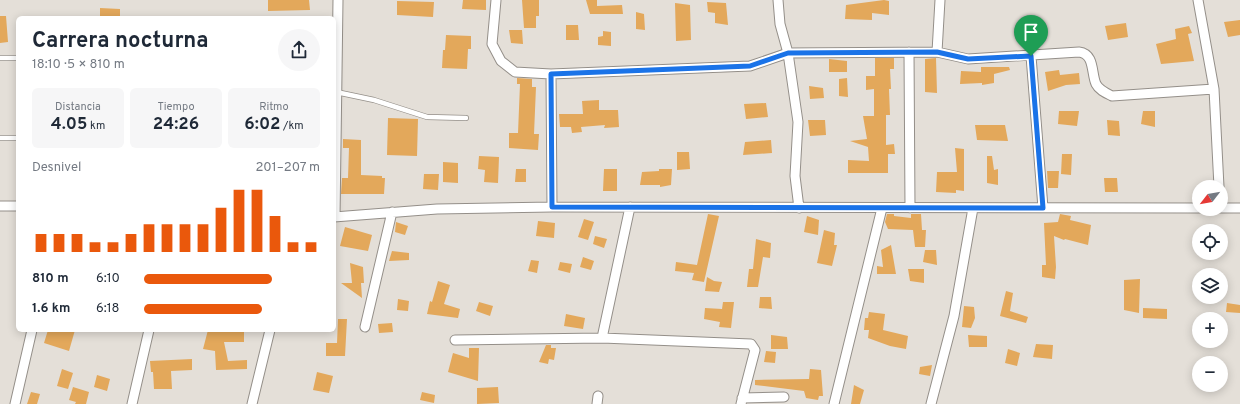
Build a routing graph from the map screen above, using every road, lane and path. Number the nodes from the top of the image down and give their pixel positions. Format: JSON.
{"nodes":[{"id":1,"x":338,"y":0,"type":"edge"},
{"id":2,"x":496,"y":0,"type":"edge"},
{"id":3,"x":778,"y":0,"type":"edge"},
{"id":4,"x":940,"y":0,"type":"edge"},
{"id":5,"x":1198,"y":0,"type":"edge"},
{"id":6,"x":336,"y":20,"type":"edge"},
{"id":7,"x":909,"y":52,"type":"junction"},
{"id":8,"x":937,"y":52,"type":"junction"},
{"id":9,"x":788,"y":53,"type":"junction"},
{"id":10,"x":1031,"y":56,"type":"junction"},
{"id":11,"x":0,"y":58,"type":"edge"},
{"id":12,"x":16,"y":58,"type":"edge"},
{"id":13,"x":551,"y":74,"type":"junction"},
{"id":14,"x":1214,"y":89,"type":"junction"},
{"id":15,"x":336,"y":92,"type":"joint"},
{"id":16,"x":466,"y":118,"type":"dead end"},
{"id":17,"x":0,"y":138,"type":"edge"},
{"id":18,"x":16,"y":138,"type":"edge"},
{"id":19,"x":1219,"y":180,"type":"edge"},
{"id":20,"x":0,"y":206,"type":"edge"},
{"id":21,"x":16,"y":206,"type":"edge"},
{"id":22,"x":552,"y":207,"type":"junction"},
{"id":23,"x":630,"y":207,"type":"junction"},
{"id":24,"x":799,"y":208,"type":"junction"},
{"id":25,"x":882,"y":208,"type":"junction"},
{"id":26,"x":910,"y":208,"type":"junction"},
{"id":27,"x":973,"y":208,"type":"junction"},
{"id":28,"x":1043,"y":208,"type":"junction"},
{"id":29,"x":1192,"y":208,"type":"edge"},
{"id":30,"x":1228,"y":208,"type":"edge"},
{"id":31,"x":1240,"y":208,"type":"edge"},
{"id":32,"x":392,"y":212,"type":"junction"},
{"id":33,"x":336,"y":217,"type":"edge"},
{"id":34,"x":365,"y":327,"type":"dead end"},
{"id":35,"x":32,"y":332,"type":"edge"},
{"id":36,"x":149,"y":332,"type":"edge"},
{"id":37,"x":270,"y":332,"type":"edge"},
{"id":38,"x":602,"y":338,"type":"junction"},
{"id":39,"x":455,"y":340,"type":"dead end"},
{"id":40,"x":784,"y":397,"type":"dead end"},
{"id":41,"x":742,"y":401,"type":"edge"},
{"id":42,"x":15,"y":404,"type":"edge"},
{"id":43,"x":132,"y":404,"type":"edge"},
{"id":44,"x":252,"y":404,"type":"edge"},
{"id":45,"x":834,"y":404,"type":"edge"},
{"id":46,"x":931,"y":404,"type":"edge"}],
"edges":[{"from":1,"to":6,"type":"street"},
{"from":2,"to":13,"type":"street"},
{"from":3,"to":9,"type":"street"},
{"from":4,"to":8,"type":"street"},
{"from":5,"to":14,"type":"street"},
{"from":6,"to":15,"type":"street"},
{"from":7,"to":8,"type":"street"},
{"from":7,"to":9,"type":"street"},
{"from":7,"to":26,"type":"street"},
{"from":8,"to":10,"type":"street"},
{"from":9,"to":13,"type":"street"},
{"from":9,"to":24,"type":"street"},
{"from":10,"to":14,"type":"street"},
{"from":10,"to":28,"type":"street"},
{"from":11,"to":12,"type":"lane"},
{"from":13,"to":22,"type":"street"},
{"from":14,"to":19,"type":"street"},
{"from":15,"to":16,"type":"lane"},
{"from":17,"to":18,"type":"lane"},
{"from":20,"to":21,"type":"street"},
{"from":22,"to":23,"type":"street"},
{"from":22,"to":32,"type":"street"},
{"from":23,"to":24,"type":"street"},
{"from":23,"to":38,"type":"street"},
{"from":24,"to":25,"type":"street"},
{"from":25,"to":26,"type":"street"},
{"from":25,"to":45,"type":"street"},
{"from":26,"to":27,"type":"street"},
{"from":27,"to":28,"type":"street"},
{"from":27,"to":46,"type":"street"},
{"from":28,"to":29,"type":"street"},
{"from":30,"to":31,"type":"street"},
{"from":32,"to":33,"type":"street"},
{"from":32,"to":34,"type":"street"},
{"from":35,"to":42,"type":"street"},
{"from":36,"to":43,"type":"street"},
{"from":37,"to":44,"type":"street"},
{"from":38,"to":39,"type":"street"},
{"from":38,"to":41,"type":"street"},
{"from":40,"to":41,"type":"street"}]}
